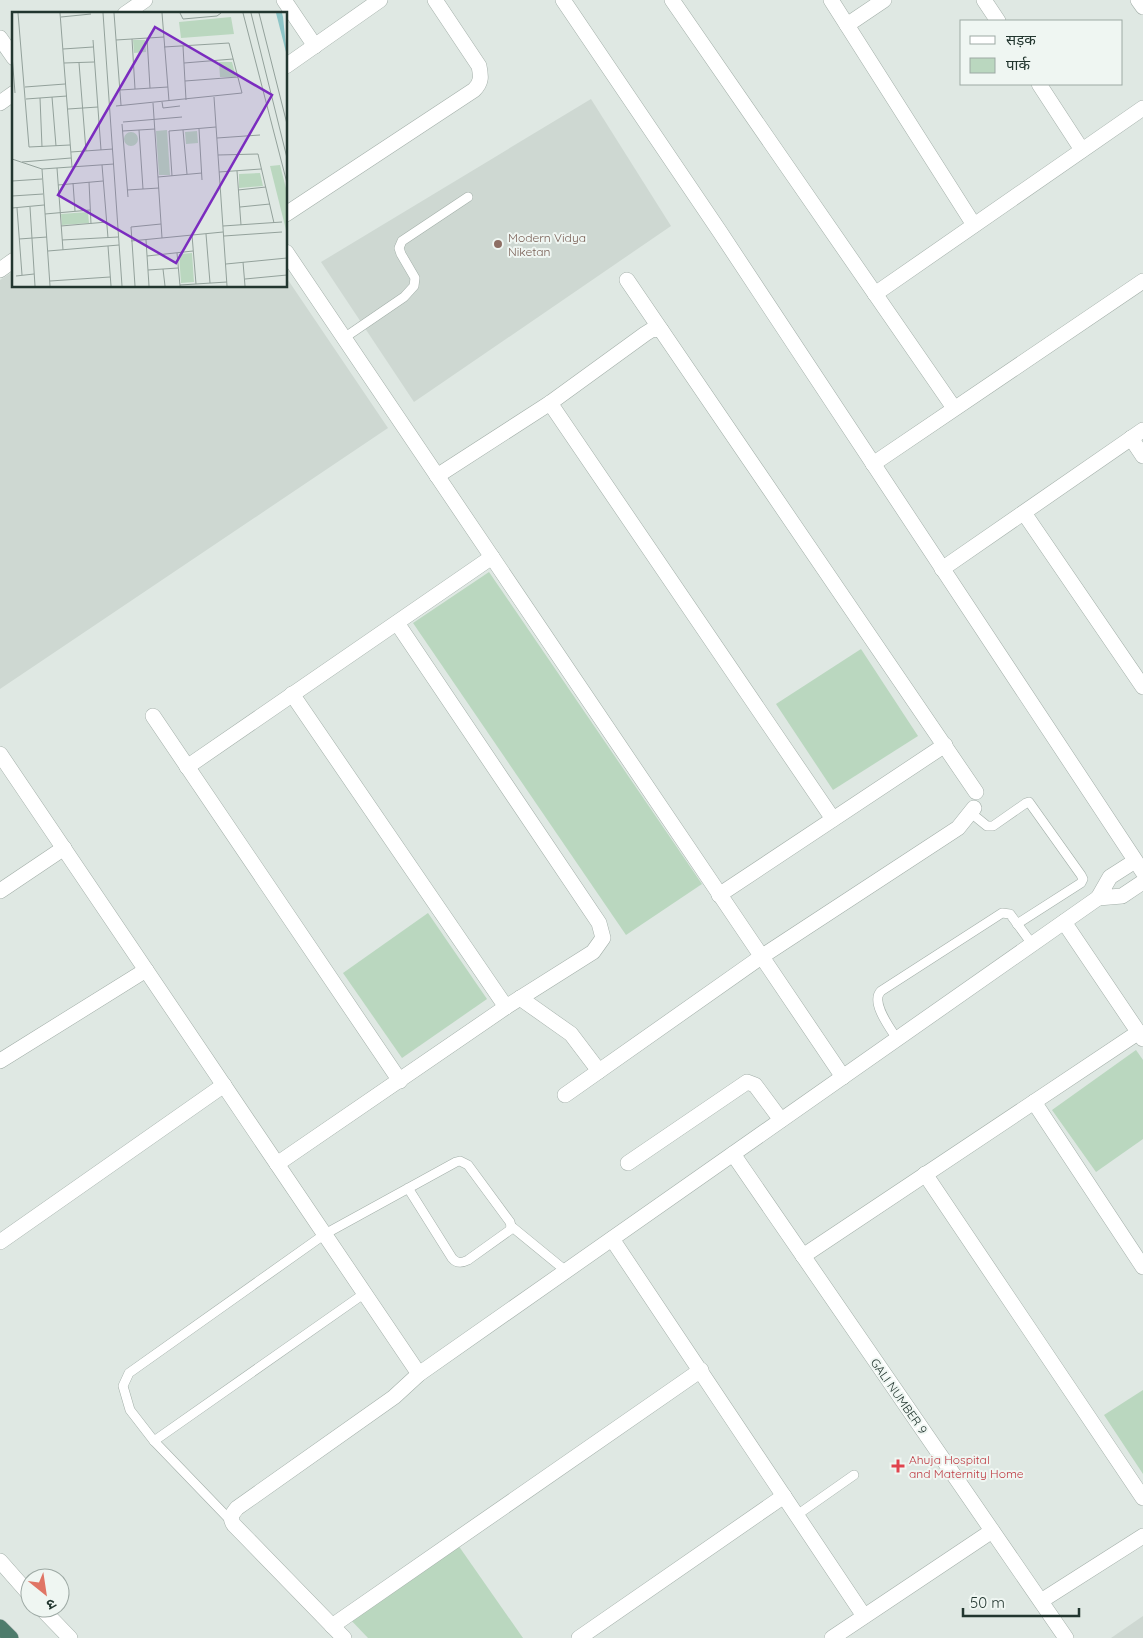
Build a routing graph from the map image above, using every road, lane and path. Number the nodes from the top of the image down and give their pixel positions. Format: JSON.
{"nodes":[{"id":1,"x":145,"y":0,"type":"edge"},
{"id":2,"x":284,"y":0,"type":"edge"},
{"id":3,"x":380,"y":0,"type":"edge"},
{"id":4,"x":435,"y":0,"type":"edge"},
{"id":5,"x":563,"y":0,"type":"edge"},
{"id":6,"x":831,"y":0,"type":"edge"},
{"id":7,"x":884,"y":0,"type":"edge"},
{"id":8,"x":984,"y":0,"type":"edge"},
{"id":9,"x":1138,"y":0,"type":"edge"},
{"id":10,"x":676,"y":2,"type":"edge"},
{"id":11,"x":1143,"y":7,"type":"edge"},
{"id":12,"x":128,"y":12,"type":"edge"},
{"id":13,"x":997,"y":20,"type":"edge"},
{"id":14,"x":847,"y":25,"type":"junction"},
{"id":15,"x":0,"y":38,"type":"edge"},
{"id":16,"x":316,"y":46,"type":"junction"},
{"id":17,"x":12,"y":55,"type":"edge"},
{"id":18,"x":288,"y":65,"type":"edge"},
{"id":19,"x":1040,"y":85,"type":"edge"},
{"id":20,"x":12,"y":94,"type":"edge"},
{"id":21,"x":0,"y":103,"type":"edge"},
{"id":22,"x":1143,"y":108,"type":"edge"},
{"id":23,"x":1082,"y":150,"type":"junction"},
{"id":24,"x":468,"y":197,"type":"dead end"},
{"id":25,"x":288,"y":213,"type":"edge"},
{"id":26,"x":974,"y":224,"type":"junction"},
{"id":27,"x":288,"y":255,"type":"edge"},
{"id":28,"x":12,"y":261,"type":"edge"},
{"id":29,"x":0,"y":270,"type":"edge"},
{"id":30,"x":627,"y":280,"type":"dead end"},
{"id":31,"x":1143,"y":281,"type":"edge"},
{"id":32,"x":875,"y":294,"type":"junction"},
{"id":33,"x":661,"y":330,"type":"junction"},
{"id":34,"x":344,"y":338,"type":"junction"},
{"id":35,"x":550,"y":403,"type":"junction"},
{"id":36,"x":954,"y":408,"type":"junction"},
{"id":37,"x":1137,"y":434,"type":"edge"},
{"id":38,"x":1143,"y":456,"type":"edge"},
{"id":39,"x":873,"y":464,"type":"junction"},
{"id":40,"x":437,"y":476,"type":"junction"},
{"id":41,"x":1024,"y":513,"type":"junction"},
{"id":42,"x":492,"y":558,"type":"junction"},
{"id":43,"x":942,"y":569,"type":"junction"},
{"id":44,"x":397,"y":622,"type":"junction"},
{"id":45,"x":1143,"y":687,"type":"edge"},
{"id":46,"x":292,"y":694,"type":"junction"},
{"id":47,"x":153,"y":716,"type":"dead end"},
{"id":48,"x":945,"y":745,"type":"junction"},
{"id":49,"x":0,"y":754,"type":"edge"},
{"id":50,"x":187,"y":767,"type":"junction"},
{"id":51,"x":976,"y":792,"type":"dead end"},
{"id":52,"x":973,"y":810,"type":"joint"},
{"id":53,"x":833,"y":819,"type":"junction"},
{"id":54,"x":64,"y":848,"type":"junction"},
{"id":55,"x":1139,"y":867,"type":"edge"},
{"id":56,"x":1143,"y":882,"type":"edge"},
{"id":57,"x":0,"y":891,"type":"edge"},
{"id":58,"x":720,"y":895,"type":"junction"},
{"id":59,"x":1098,"y":898,"type":"junction"},
{"id":60,"x":1064,"y":922,"type":"junction"},
{"id":61,"x":1017,"y":924,"type":"junction"},
{"id":62,"x":1032,"y":944,"type":"junction"},
{"id":63,"x":761,"y":957,"type":"junction"},
{"id":64,"x":146,"y":970,"type":"junction"},
{"id":65,"x":520,"y":998,"type":"junction"},
{"id":66,"x":506,"y":1008,"type":"junction"},
{"id":67,"x":1141,"y":1036,"type":"edge"},
{"id":68,"x":897,"y":1039,"type":"junction"},
{"id":69,"x":0,"y":1061,"type":"edge"},
{"id":70,"x":599,"y":1071,"type":"junction"},
{"id":71,"x":843,"y":1077,"type":"junction"},
{"id":72,"x":400,"y":1081,"type":"junction"},
{"id":73,"x":224,"y":1085,"type":"junction"},
{"id":74,"x":565,"y":1095,"type":"dead end"},
{"id":75,"x":1034,"y":1102,"type":"junction"},
{"id":76,"x":781,"y":1120,"type":"junction"},
{"id":77,"x":732,"y":1154,"type":"junction"},
{"id":78,"x":628,"y":1163,"type":"dead end"},
{"id":79,"x":277,"y":1164,"type":"junction"},
{"id":80,"x":925,"y":1174,"type":"junction"},
{"id":81,"x":408,"y":1188,"type":"junction"},
{"id":82,"x":511,"y":1226,"type":"junction"},
{"id":83,"x":325,"y":1234,"type":"junction"},
{"id":84,"x":612,"y":1239,"type":"junction"},
{"id":85,"x":0,"y":1242,"type":"edge"},
{"id":86,"x":803,"y":1256,"type":"junction"},
{"id":87,"x":1143,"y":1267,"type":"edge"},
{"id":88,"x":566,"y":1271,"type":"junction"},
{"id":89,"x":365,"y":1293,"type":"junction"},
{"id":90,"x":701,"y":1370,"type":"junction"},
{"id":91,"x":420,"y":1374,"type":"junction"},
{"id":92,"x":154,"y":1440,"type":"junction"},
{"id":93,"x":854,"y":1475,"type":"dead end"},
{"id":94,"x":784,"y":1496,"type":"junction"},
{"id":95,"x":1143,"y":1498,"type":"edge"},
{"id":96,"x":797,"y":1515,"type":"junction"},
{"id":97,"x":231,"y":1521,"type":"junction"},
{"id":98,"x":992,"y":1531,"type":"junction"},
{"id":99,"x":1143,"y":1536,"type":"edge"},
{"id":100,"x":0,"y":1562,"type":"edge"},
{"id":101,"x":20,"y":1584,"type":"edge"},
{"id":102,"x":1041,"y":1601,"type":"junction"},
{"id":103,"x":864,"y":1616,"type":"junction"},
{"id":104,"x":51,"y":1618,"type":"edge"},
{"id":105,"x":332,"y":1626,"type":"junction"},
{"id":106,"x":0,"y":1627,"type":"edge"},
{"id":107,"x":11,"y":1638,"type":"edge"},
{"id":108,"x":70,"y":1638,"type":"edge"},
{"id":109,"x":344,"y":1638,"type":"edge"},
{"id":110,"x":579,"y":1638,"type":"edge"},
{"id":111,"x":832,"y":1638,"type":"edge"},
{"id":112,"x":1066,"y":1638,"type":"edge"}],
"edges":[{"from":1,"to":12,"type":"street"},
{"from":2,"to":16,"type":"street"},
{"from":3,"to":16,"type":"street"},
{"from":4,"to":25,"type":"street"},
{"from":5,"to":39,"type":"street"},
{"from":6,"to":14,"type":"street"},
{"from":7,"to":14,"type":"street"},
{"from":8,"to":13,"type":"street"},
{"from":9,"to":11,"type":"street"},
{"from":10,"to":32,"type":"street"},
{"from":14,"to":26,"type":"street"},
{"from":15,"to":17,"type":"street"},
{"from":16,"to":18,"type":"street"},
{"from":19,"to":23,"type":"street"},
{"from":20,"to":21,"type":"street"},
{"from":22,"to":23,"type":"street"},
{"from":23,"to":26,"type":"street"},
{"from":24,"to":34,"type":"lane"},
{"from":26,"to":32,"type":"street"},
{"from":27,"to":34,"type":"street"},
{"from":28,"to":29,"type":"street"},
{"from":30,"to":33,"type":"street"},
{"from":31,"to":36,"type":"street"},
{"from":32,"to":36,"type":"street"},
{"from":33,"to":35,"type":"street"},
{"from":33,"to":48,"type":"street"},
{"from":34,"to":40,"type":"street"},
{"from":35,"to":40,"type":"street"},
{"from":35,"to":53,"type":"street"},
{"from":36,"to":39,"type":"street"},
{"from":37,"to":38,"type":"street"},
{"from":37,"to":41,"type":"street"},
{"from":39,"to":43,"type":"street"},
{"from":40,"to":42,"type":"street"},
{"from":41,"to":43,"type":"street"},
{"from":41,"to":45,"type":"street"},
{"from":42,"to":44,"type":"street"},
{"from":42,"to":58,"type":"street"},
{"from":43,"to":55,"type":"street"},
{"from":44,"to":46,"type":"street"},
{"from":44,"to":65,"type":"street"},
{"from":46,"to":50,"type":"street"},
{"from":46,"to":66,"type":"street"},
{"from":47,"to":50,"type":"street"},
{"from":48,"to":51,"type":"street"},
{"from":48,"to":53,"type":"street"},
{"from":49,"to":54,"type":"street"},
{"from":50,"to":72,"type":"street"},
{"from":52,"to":61,"type":"lane"},
{"from":52,"to":63,"type":"street"},
{"from":53,"to":58,"type":"street"},
{"from":54,"to":57,"type":"street"},
{"from":54,"to":64,"type":"street"},
{"from":55,"to":59,"type":"street"},
{"from":56,"to":59,"type":"street"},
{"from":58,"to":63,"type":"street"},
{"from":59,"to":60,"type":"street"},
{"from":60,"to":62,"type":"street"},
{"from":60,"to":67,"type":"street"},
{"from":61,"to":62,"type":"lane"},
{"from":61,"to":68,"type":"lane"},
{"from":62,"to":68,"type":"street"},
{"from":63,"to":70,"type":"street"},
{"from":63,"to":71,"type":"street"},
{"from":64,"to":69,"type":"street"},
{"from":64,"to":73,"type":"street"},
{"from":65,"to":66,"type":"street"},
{"from":65,"to":70,"type":"street"},
{"from":66,"to":72,"type":"street"},
{"from":67,"to":75,"type":"street"},
{"from":68,"to":71,"type":"street"},
{"from":70,"to":74,"type":"street"},
{"from":71,"to":76,"type":"street"},
{"from":72,"to":79,"type":"street"},
{"from":73,"to":79,"type":"street"},
{"from":73,"to":85,"type":"street"},
{"from":75,"to":80,"type":"street"},
{"from":75,"to":87,"type":"street"},
{"from":76,"to":77,"type":"street"},
{"from":76,"to":78,"type":"street"},
{"from":77,"to":84,"type":"street"},
{"from":77,"to":86,"type":"street","name":"GALI NUMBER 9"},
{"from":79,"to":83,"type":"street"},
{"from":80,"to":86,"type":"street"},
{"from":80,"to":95,"type":"street"},
{"from":81,"to":82,"type":"lane"},
{"from":81,"to":82,"type":"lane"},
{"from":81,"to":83,"type":"lane"},
{"from":82,"to":88,"type":"lane"},
{"from":83,"to":89,"type":"street"},
{"from":83,"to":92,"type":"lane"},
{"from":84,"to":88,"type":"street"},
{"from":84,"to":90,"type":"street"},
{"from":86,"to":98,"type":"street","name":"GALI NUMBER 9"},
{"from":88,"to":91,"type":"street"},
{"from":89,"to":91,"type":"street"},
{"from":89,"to":92,"type":"lane"},
{"from":90,"to":94,"type":"street"},
{"from":90,"to":105,"type":"street"},
{"from":91,"to":97,"type":"street"},
{"from":92,"to":97,"type":"lane"},
{"from":93,"to":96,"type":"lane"},
{"from":94,"to":96,"type":"street"},
{"from":94,"to":110,"type":"street"},
{"from":96,"to":103,"type":"street"},
{"from":97,"to":105,"type":"street"},
{"from":98,"to":102,"type":"street","name":"GALI NUMBER 9"},
{"from":98,"to":103,"type":"street"},
{"from":99,"to":102,"type":"street"},
{"from":100,"to":101,"type":"street"},
{"from":102,"to":112,"type":"street","name":"GALI NUMBER 9"},
{"from":103,"to":111,"type":"street"},
{"from":104,"to":108,"type":"street"},
{"from":105,"to":109,"type":"street"},
{"from":106,"to":107,"type":"highway"}]}
